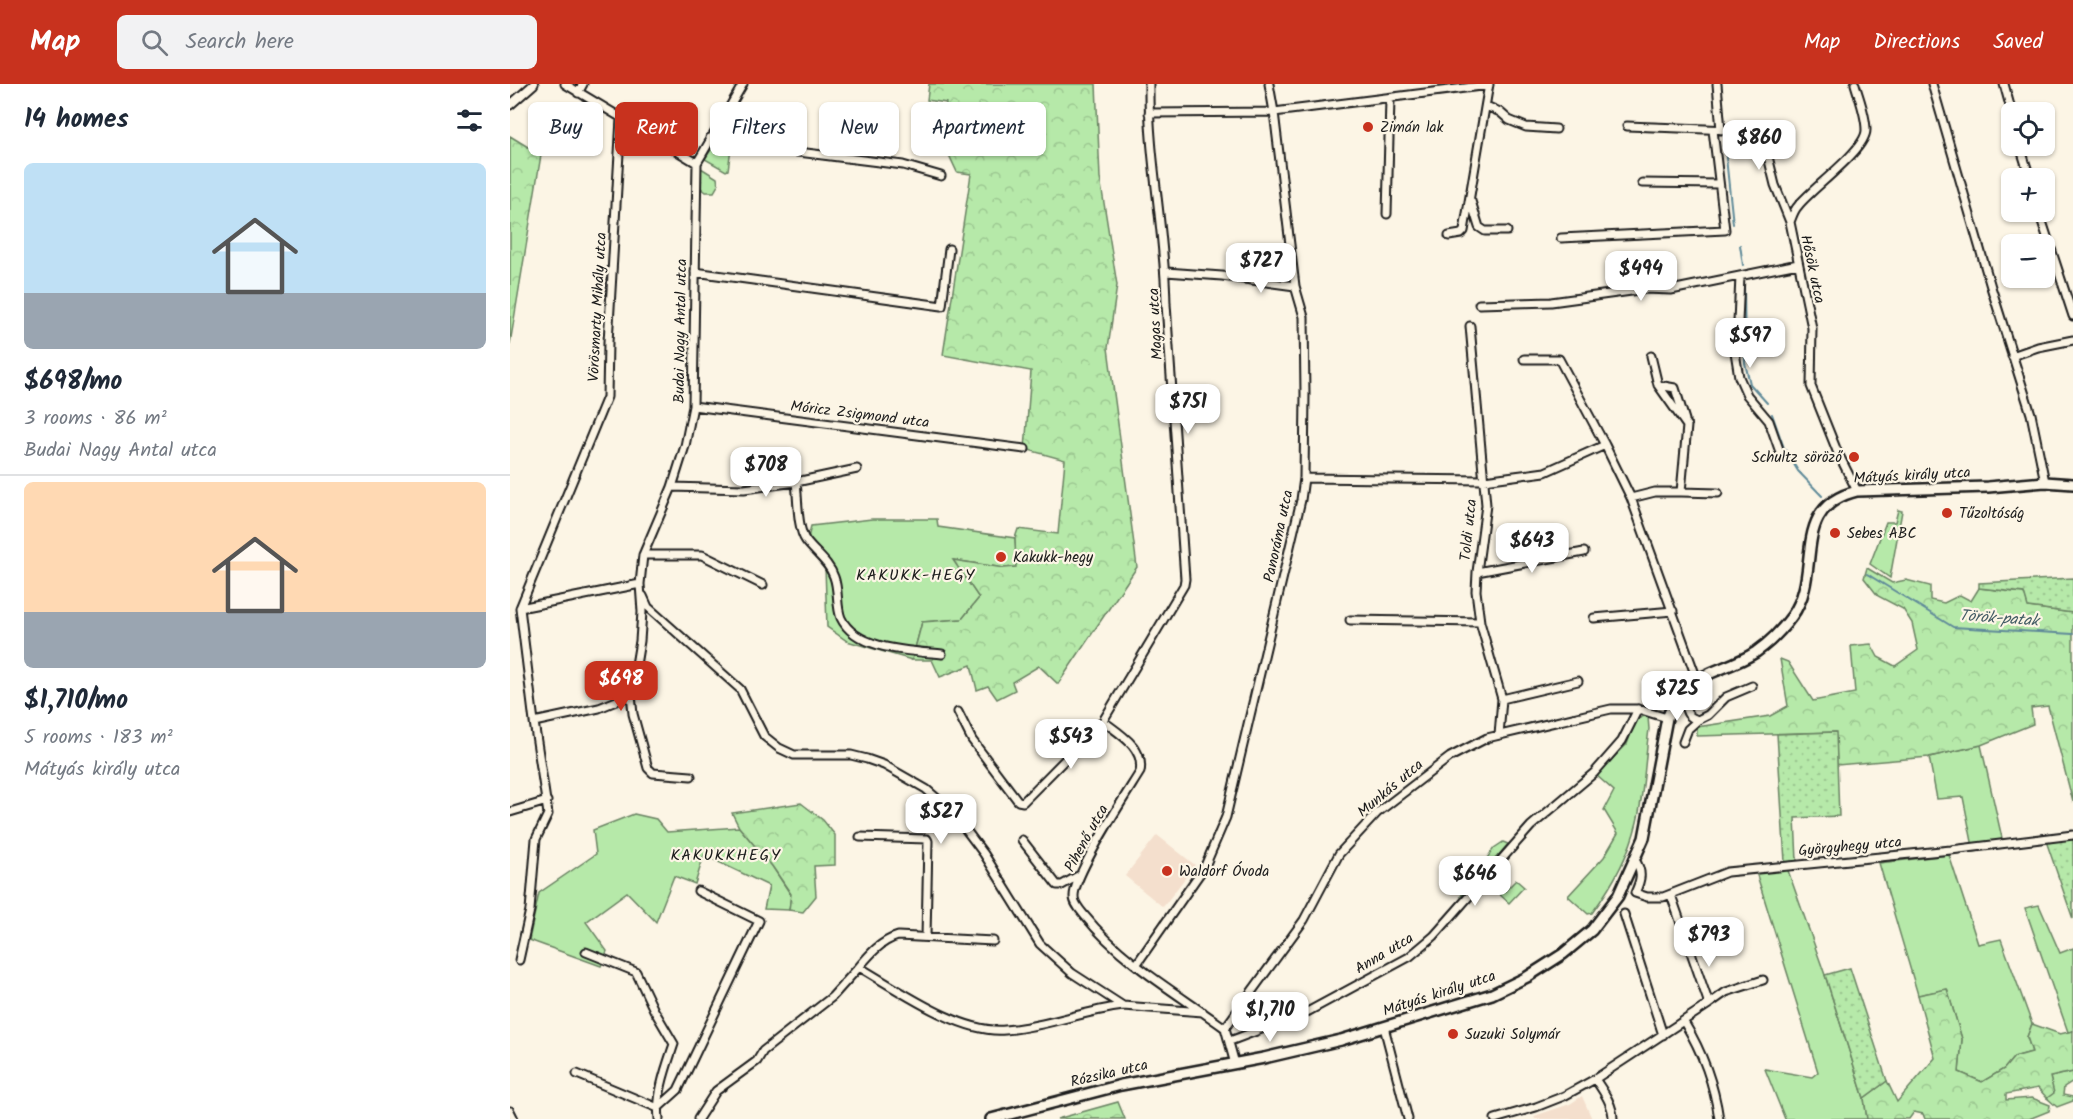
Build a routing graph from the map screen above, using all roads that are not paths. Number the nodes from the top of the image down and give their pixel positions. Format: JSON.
{"nodes":[{"id":1,"x":534,"y":84,"type":"edge"},
{"id":2,"x":565,"y":84,"type":"edge"},
{"id":3,"x":583,"y":84,"type":"edge"},
{"id":4,"x":743,"y":84,"type":"edge"},
{"id":5,"x":1149,"y":84,"type":"edge"},
{"id":6,"x":1269,"y":84,"type":"edge"},
{"id":7,"x":1717,"y":84,"type":"edge"},
{"id":8,"x":1855,"y":84,"type":"edge"},
{"id":9,"x":1932,"y":84,"type":"edge"},
{"id":10,"x":2004,"y":84,"type":"edge"},
{"id":11,"x":1489,"y":85,"type":"edge"},
{"id":12,"x":578,"y":93,"type":"junction"},
{"id":13,"x":1390,"y":99,"type":"junction"},
{"id":14,"x":732,"y":102,"type":"edge"},
{"id":15,"x":2009,"y":102,"type":"edge"},
{"id":16,"x":510,"y":105,"type":"edge"},
{"id":17,"x":1486,"y":106,"type":"junction"},
{"id":18,"x":1274,"y":112,"type":"junction"},
{"id":19,"x":1149,"y":113,"type":"junction"},
{"id":20,"x":615,"y":115,"type":"edge"},
{"id":21,"x":1627,"y":126,"type":"dead end"},
{"id":22,"x":1556,"y":129,"type":"dead end"},
{"id":23,"x":1717,"y":130,"type":"junction"},
{"id":24,"x":710,"y":138,"type":"edge"},
{"id":25,"x":807,"y":153,"type":"edge"},
{"id":26,"x":619,"y":156,"type":"edge"},
{"id":27,"x":685,"y":156,"type":"edge"},
{"id":28,"x":697,"y":163,"type":"junction"},
{"id":29,"x":941,"y":176,"type":"dead end"},
{"id":30,"x":1642,"y":183,"type":"dead end"},
{"id":31,"x":1719,"y":184,"type":"junction"},
{"id":32,"x":1470,"y":196,"type":"junction"},
{"id":33,"x":1387,"y":214,"type":"dead end"},
{"id":34,"x":1790,"y":222,"type":"junction"},
{"id":35,"x":2043,"y":222,"type":"edge"},
{"id":36,"x":1507,"y":231,"type":"dead end"},
{"id":37,"x":1449,"y":236,"type":"dead end"},
{"id":38,"x":1562,"y":238,"type":"dead end"},
{"id":39,"x":949,"y":249,"type":"dead end"},
{"id":40,"x":1798,"y":264,"type":"junction"},
{"id":41,"x":695,"y":272,"type":"junction"},
{"id":42,"x":1166,"y":273,"type":"junction"},
{"id":43,"x":1740,"y":276,"type":"junction"},
{"id":44,"x":1295,"y":286,"type":"junction"},
{"id":45,"x":1479,"y":304,"type":"dead end"},
{"id":46,"x":2073,"y":316,"type":"edge"},
{"id":47,"x":1470,"y":326,"type":"dead end"},
{"id":48,"x":2073,"y":339,"type":"edge"},
{"id":49,"x":1652,"y":356,"type":"dead end"},
{"id":50,"x":2012,"y":356,"type":"junction"},
{"id":51,"x":1524,"y":359,"type":"dead end"},
{"id":52,"x":1658,"y":385,"type":"junction"},
{"id":53,"x":693,"y":406,"type":"junction"},
{"id":54,"x":1687,"y":426,"type":"junction"},
{"id":55,"x":1605,"y":445,"type":"junction"},
{"id":56,"x":1024,"y":449,"type":"dead end"},
{"id":57,"x":1781,"y":455,"type":"dead end"},
{"id":58,"x":857,"y":470,"type":"dead end"},
{"id":59,"x":1304,"y":478,"type":"junction"},
{"id":60,"x":1484,"y":480,"type":"junction"},
{"id":61,"x":796,"y":482,"type":"junction"},
{"id":62,"x":2045,"y":482,"type":"junction"},
{"id":63,"x":2073,"y":484,"type":"edge"},
{"id":64,"x":672,"y":487,"type":"junction"},
{"id":65,"x":1857,"y":491,"type":"junction"},
{"id":66,"x":1681,"y":492,"type":"junction"},
{"id":67,"x":1718,"y":493,"type":"dead end"},
{"id":68,"x":1631,"y":498,"type":"junction"},
{"id":69,"x":1584,"y":552,"type":"dead end"},
{"id":70,"x":643,"y":555,"type":"junction"},
{"id":71,"x":1477,"y":572,"type":"junction"},
{"id":72,"x":762,"y":585,"type":"dead end"},
{"id":73,"x":641,"y":588,"type":"junction"},
{"id":74,"x":520,"y":608,"type":"junction"},
{"id":75,"x":1673,"y":611,"type":"junction"},
{"id":76,"x":1594,"y":618,"type":"dead end"},
{"id":77,"x":1350,"y":620,"type":"dead end"},
{"id":78,"x":1480,"y":622,"type":"junction"},
{"id":79,"x":942,"y":654,"type":"dead end"},
{"id":80,"x":1696,"y":680,"type":"junction"},
{"id":81,"x":1578,"y":681,"type":"dead end"},
{"id":82,"x":1752,"y":686,"type":"dead end"},
{"id":83,"x":631,"y":695,"type":"junction"},
{"id":84,"x":1502,"y":699,"type":"junction"},
{"id":85,"x":1638,"y":709,"type":"junction"},
{"id":86,"x":958,"y":712,"type":"dead end"},
{"id":87,"x":1666,"y":718,"type":"junction"},
{"id":88,"x":1698,"y":720,"type":"junction"},
{"id":89,"x":1102,"y":721,"type":"junction"},
{"id":90,"x":534,"y":722,"type":"junction"},
{"id":91,"x":1499,"y":735,"type":"junction"},
{"id":92,"x":1683,"y":742,"type":"dead end"},
{"id":93,"x":691,"y":776,"type":"dead end"},
{"id":94,"x":547,"y":801,"type":"junction"},
{"id":95,"x":510,"y":812,"type":"edge"},
{"id":96,"x":2073,"y":835,"type":"edge"},
{"id":97,"x":860,"y":837,"type":"dead end"},
{"id":98,"x":1022,"y":840,"type":"dead end"},
{"id":99,"x":1635,"y":860,"type":"junction"},
{"id":100,"x":1078,"y":876,"type":"junction"},
{"id":101,"x":698,"y":891,"type":"dead end"},
{"id":102,"x":1635,"y":893,"type":"joint"},
{"id":103,"x":1671,"y":895,"type":"junction"},
{"id":104,"x":1624,"y":914,"type":"dead end"},
{"id":105,"x":926,"y":937,"type":"junction"},
{"id":106,"x":993,"y":941,"type":"dead end"},
{"id":107,"x":586,"y":952,"type":"dead end"},
{"id":108,"x":519,"y":960,"type":"dead end"},
{"id":109,"x":1136,"y":966,"type":"junction"},
{"id":110,"x":859,"y":967,"type":"junction"},
{"id":111,"x":1763,"y":980,"type":"dead end"},
{"id":112,"x":1709,"y":1004,"type":"junction"},
{"id":113,"x":1123,"y":1006,"type":"junction"},
{"id":114,"x":1203,"y":1012,"type":"junction"},
{"id":115,"x":1684,"y":1022,"type":"junction"},
{"id":116,"x":1384,"y":1027,"type":"junction"},
{"id":117,"x":1225,"y":1028,"type":"junction"},
{"id":118,"x":1663,"y":1035,"type":"junction"},
{"id":119,"x":1230,"y":1041,"type":"junction"},
{"id":120,"x":1235,"y":1064,"type":"junction"},
{"id":121,"x":577,"y":1074,"type":"dead end"},
{"id":122,"x":1595,"y":1079,"type":"junction"},
{"id":123,"x":658,"y":1108,"type":"junction"},
{"id":124,"x":510,"y":1111,"type":"edge"},
{"id":125,"x":514,"y":1119,"type":"edge"},
{"id":126,"x":659,"y":1119,"type":"edge"},
{"id":127,"x":698,"y":1119,"type":"edge"},
{"id":128,"x":991,"y":1119,"type":"edge"},
{"id":129,"x":1408,"y":1119,"type":"edge"},
{"id":130,"x":1495,"y":1119,"type":"edge"},
{"id":131,"x":1613,"y":1119,"type":"edge"},
{"id":132,"x":1719,"y":1119,"type":"edge"}],
"edges":[{"from":1,"to":16,"type":"street"},
{"from":2,"to":12,"type":"street"},
{"from":3,"to":12,"type":"street"},
{"from":4,"to":14,"type":"street"},
{"from":5,"to":19,"type":"street","name":"Magas utca"},
{"from":6,"to":18,"type":"street","name":"Panoráma utca"},
{"from":7,"to":23,"type":"street"},
{"from":8,"to":34,"type":"street"},
{"from":9,"to":50,"type":"street"},
{"from":10,"to":15,"type":"street"},
{"from":11,"to":13,"type":"street"},
{"from":11,"to":17,"type":"street"},
{"from":12,"to":20,"type":"street"},
{"from":13,"to":18,"type":"street"},
{"from":13,"to":33,"type":"street"},
{"from":17,"to":22,"type":"street"},
{"from":17,"to":32,"type":"street"},
{"from":18,"to":19,"type":"street"},
{"from":18,"to":44,"type":"street","name":"Panoráma utca"},
{"from":19,"to":42,"type":"street","name":"Magas utca"},
{"from":21,"to":23,"type":"street"},
{"from":23,"to":31,"type":"street"},
{"from":23,"to":34,"type":"street","name":"Hősök utca"},
{"from":24,"to":28,"type":"street"},
{"from":25,"to":29,"type":"street"},
{"from":26,"to":74,"type":"street","name":"Vörösmarty Mihály utca"},
{"from":27,"to":28,"type":"street"},
{"from":28,"to":41,"type":"street","name":"Budai Nagy Antal utca"},
{"from":30,"to":31,"type":"street"},
{"from":31,"to":38,"type":"street"},
{"from":32,"to":36,"type":"street"},
{"from":32,"to":37,"type":"street"},
{"from":34,"to":40,"type":"street","name":"Hősök utca"},
{"from":35,"to":46,"type":"street"},
{"from":39,"to":41,"type":"street"},
{"from":40,"to":43,"type":"street"},
{"from":40,"to":65,"type":"street","name":"Hősök utca"},
{"from":41,"to":53,"type":"street","name":"Budai Nagy Antal utca"},
{"from":42,"to":44,"type":"street"},
{"from":42,"to":89,"type":"street","name":"Magas utca"},
{"from":43,"to":45,"type":"street"},
{"from":43,"to":57,"type":"street"},
{"from":44,"to":59,"type":"street","name":"Panoráma utca"},
{"from":47,"to":60,"type":"street","name":"Toldi utca"},
{"from":48,"to":50,"type":"street"},
{"from":49,"to":52,"type":"street"},
{"from":50,"to":62,"type":"street"},
{"from":51,"to":55,"type":"street"},
{"from":52,"to":54,"type":"street"},
{"from":52,"to":54,"type":"street"},
{"from":53,"to":56,"type":"street","name":"Móricz Zsigmond utca"},
{"from":53,"to":64,"type":"street","name":"Budai Nagy Antal utca"},
{"from":54,"to":66,"type":"street"},
{"from":55,"to":60,"type":"street"},
{"from":55,"to":68,"type":"street"},
{"from":58,"to":61,"type":"street"},
{"from":59,"to":60,"type":"street"},
{"from":59,"to":109,"type":"street","name":"Panoráma utca"},
{"from":60,"to":71,"type":"street","name":"Toldi utca"},
{"from":61,"to":64,"type":"street"},
{"from":61,"to":79,"type":"street"},
{"from":62,"to":63,"type":"main road","name":"Mátyás király utca"},
{"from":62,"to":65,"type":"main road","name":"Mátyás király utca"},
{"from":64,"to":70,"type":"street","name":"Budai Nagy Antal utca"},
{"from":65,"to":80,"type":"main road","name":"Mátyás király utca"},
{"from":66,"to":67,"type":"street"},
{"from":66,"to":68,"type":"street"},
{"from":68,"to":75,"type":"street"},
{"from":69,"to":71,"type":"street"},
{"from":70,"to":72,"type":"street"},
{"from":70,"to":73,"type":"street","name":"Budai Nagy Antal utca"},
{"from":71,"to":78,"type":"street","name":"Toldi utca"},
{"from":73,"to":74,"type":"street"},
{"from":73,"to":83,"type":"street","name":"Budai Nagy Antal utca"},
{"from":73,"to":113,"type":"street"},
{"from":74,"to":90,"type":"street","name":"Vörösmarty Mihály utca"},
{"from":75,"to":76,"type":"street"},
{"from":75,"to":80,"type":"street"},
{"from":77,"to":78,"type":"street"},
{"from":78,"to":84,"type":"street","name":"Toldi utca"},
{"from":80,"to":87,"type":"main road","name":"Mátyás király utca"},
{"from":80,"to":88,"type":"street"},
{"from":81,"to":84,"type":"street"},
{"from":82,"to":88,"type":"street"},
{"from":83,"to":90,"type":"street"},
{"from":83,"to":93,"type":"street","name":"Budai Nagy Antal utca"},
{"from":84,"to":91,"type":"street","name":"Toldi utca"},
{"from":85,"to":87,"type":"street","name":"Munkás utca"},
{"from":85,"to":91,"type":"street","name":"Munkás utca"},
{"from":85,"to":119,"type":"street","name":"Anna utca"},
{"from":86,"to":89,"type":"street","name":"Magas utca"},
{"from":87,"to":99,"type":"main road","name":"Mátyás király utca"},
{"from":88,"to":92,"type":"street"},
{"from":89,"to":100,"type":"street","name":"Pihenő utca"},
{"from":90,"to":94,"type":"street","name":"Vörösmarty Mihály utca"},
{"from":91,"to":117,"type":"street","name":"Munkás utca"},
{"from":94,"to":95,"type":"street"},
{"from":94,"to":108,"type":"street"},
{"from":96,"to":103,"type":"street","name":"Györgyhegy utca"},
{"from":97,"to":105,"type":"street"},
{"from":98,"to":100,"type":"street"},
{"from":99,"to":102,"type":"street","name":"Mátyás király utca"},
{"from":99,"to":116,"type":"main road","name":"Mátyás király utca"},
{"from":100,"to":109,"type":"street","name":"Pihenő utca"},
{"from":101,"to":123,"type":"street"},
{"from":102,"to":103,"type":"street","name":"Györgyhegy utca"},
{"from":103,"to":112,"type":"street"},
{"from":104,"to":118,"type":"street"},
{"from":105,"to":106,"type":"street"},
{"from":105,"to":110,"type":"street"},
{"from":107,"to":123,"type":"street"},
{"from":109,"to":114,"type":"street","name":"Pihenő utca"},
{"from":110,"to":113,"type":"street"},
{"from":110,"to":127,"type":"street"},
{"from":111,"to":112,"type":"street"},
{"from":112,"to":115,"type":"street"},
{"from":113,"to":114,"type":"street"},
{"from":114,"to":117,"type":"street","name":"Pihenő utca"},
{"from":115,"to":118,"type":"street"},
{"from":115,"to":132,"type":"street"},
{"from":116,"to":120,"type":"main road","name":"Mátyás király utca"},
{"from":116,"to":129,"type":"street"},
{"from":117,"to":119,"type":"street"},
{"from":118,"to":122,"type":"street"},
{"from":119,"to":120,"type":"street"},
{"from":120,"to":128,"type":"main road","name":"Rózsika utca"},
{"from":121,"to":123,"type":"street"},
{"from":122,"to":130,"type":"street"},
{"from":122,"to":131,"type":"street"},
{"from":123,"to":126,"type":"street"},
{"from":124,"to":125,"type":"street"}]}
